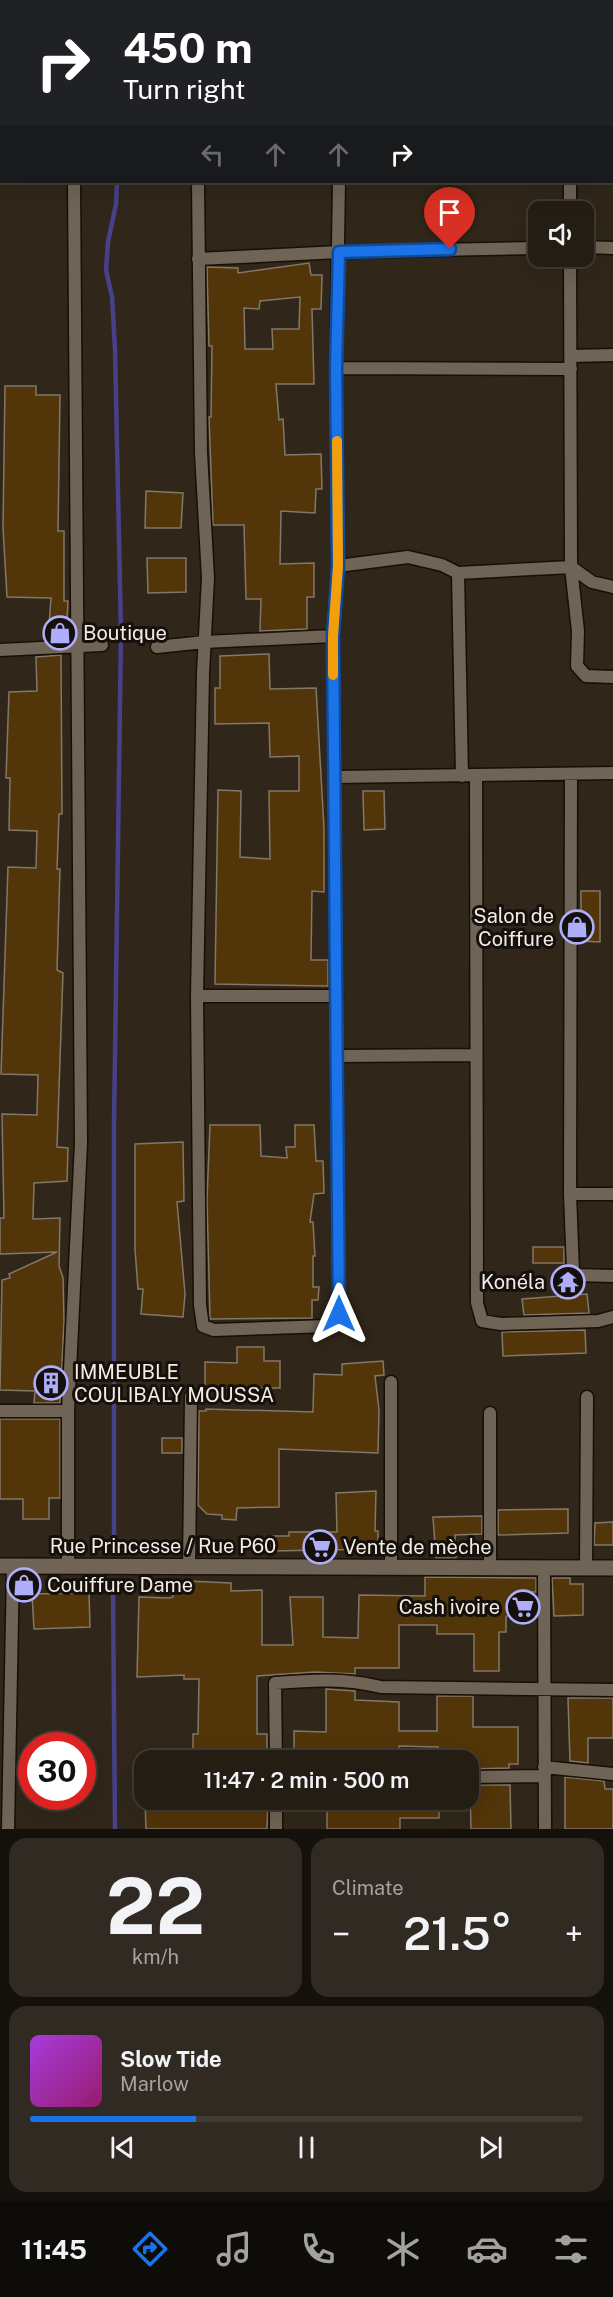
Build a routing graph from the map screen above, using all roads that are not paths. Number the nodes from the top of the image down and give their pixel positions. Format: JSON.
{"nodes":[{"id":1,"x":74,"y":183,"type":"edge"},
{"id":2,"x":198,"y":183,"type":"edge"},
{"id":3,"x":339,"y":183,"type":"edge"},
{"id":4,"x":570,"y":183,"type":"edge"},
{"id":5,"x":570,"y":201,"type":"edge"},
{"id":6,"x":594,"y":247,"type":"edge"},
{"id":7,"x":528,"y":248,"type":"edge"},
{"id":8,"x":613,"y":248,"type":"edge"},
{"id":9,"x":339,"y":252,"type":"junction"},
{"id":10,"x":198,"y":259,"type":"junction"},
{"id":11,"x":570,"y":267,"type":"edge"},
{"id":12,"x":613,"y":355,"type":"edge"},
{"id":13,"x":570,"y":356,"type":"junction"},
{"id":14,"x":336,"y":368,"type":"junction"},
{"id":15,"x":571,"y":369,"type":"junction"},
{"id":16,"x":338,"y":566,"type":"junction"},
{"id":17,"x":571,"y":567,"type":"junction"},
{"id":18,"x":458,"y":573,"type":"junction"},
{"id":19,"x":613,"y":587,"type":"edge"},
{"id":20,"x":333,"y":636,"type":"junction"},
{"id":21,"x":204,"y":642,"type":"junction"},
{"id":22,"x":102,"y":645,"type":"dead end"},
{"id":23,"x":77,"y":646,"type":"junction"},
{"id":24,"x":157,"y":647,"type":"dead end"},
{"id":25,"x":0,"y":650,"type":"edge"},
{"id":26,"x":613,"y":677,"type":"edge"},
{"id":27,"x":613,"y":773,"type":"edge"},
{"id":28,"x":571,"y":774,"type":"junction"},
{"id":29,"x":462,"y":776,"type":"junction"},
{"id":30,"x":476,"y":776,"type":"junction"},
{"id":31,"x":335,"y":777,"type":"junction"},
{"id":32,"x":197,"y":996,"type":"junction"},
{"id":33,"x":337,"y":996,"type":"junction"},
{"id":34,"x":476,"y":1055,"type":"junction"},
{"id":35,"x":338,"y":1056,"type":"junction"},
{"id":36,"x":570,"y":1194,"type":"junction"},
{"id":37,"x":613,"y":1194,"type":"edge"},
{"id":38,"x":613,"y":1276,"type":"edge"},
{"id":39,"x":613,"y":1317,"type":"edge"},
{"id":40,"x":391,"y":1382,"type":"dead end"},
{"id":41,"x":191,"y":1396,"type":"dead end"},
{"id":42,"x":587,"y":1397,"type":"dead end"},
{"id":43,"x":0,"y":1411,"type":"edge"},
{"id":44,"x":68,"y":1411,"type":"junction"},
{"id":45,"x":490,"y":1413,"type":"dead end"},
{"id":46,"x":6,"y":1567,"type":"edge"},
{"id":47,"x":68,"y":1567,"type":"junction"},
{"id":48,"x":189,"y":1568,"type":"junction"},
{"id":49,"x":391,"y":1568,"type":"junction"},
{"id":50,"x":490,"y":1568,"type":"junction"},
{"id":51,"x":544,"y":1568,"type":"junction"},
{"id":52,"x":613,"y":1568,"type":"edge"},
{"id":53,"x":586,"y":1569,"type":"junction"},
{"id":54,"x":544,"y":1690,"type":"junction"},
{"id":55,"x":613,"y":1690,"type":"edge"},
{"id":56,"x":276,"y":1750,"type":"edge"},
{"id":57,"x":544,"y":1772,"type":"junction"},
{"id":58,"x":613,"y":1774,"type":"edge"},
{"id":59,"x":479,"y":1775,"type":"edge"},
{"id":60,"x":4,"y":1800,"type":"edge"},
{"id":61,"x":276,"y":1810,"type":"edge"},
{"id":62,"x":8,"y":1829,"type":"edge"},
{"id":63,"x":276,"y":1829,"type":"edge"},
{"id":64,"x":545,"y":1829,"type":"edge"}],
"edges":[{"from":1,"to":23,"type":"street"},
{"from":2,"to":10,"type":"street"},
{"from":3,"to":9,"type":"street"},
{"from":4,"to":5,"type":"street"},
{"from":6,"to":8,"type":"street"},
{"from":7,"to":9,"type":"street"},
{"from":9,"to":10,"type":"street"},
{"from":9,"to":14,"type":"street"},
{"from":10,"to":21,"type":"street"},
{"from":11,"to":13,"type":"street"},
{"from":12,"to":13,"type":"street"},
{"from":13,"to":15,"type":"street"},
{"from":14,"to":15,"type":"street"},
{"from":14,"to":16,"type":"street"},
{"from":15,"to":17,"type":"street"},
{"from":16,"to":18,"type":"street"},
{"from":16,"to":20,"type":"street"},
{"from":17,"to":18,"type":"street"},
{"from":17,"to":19,"type":"street"},
{"from":17,"to":26,"type":"street"},
{"from":18,"to":29,"type":"street"},
{"from":20,"to":21,"type":"street"},
{"from":20,"to":31,"type":"street"},
{"from":21,"to":24,"type":"street"},
{"from":21,"to":32,"type":"street"},
{"from":22,"to":23,"type":"street"},
{"from":23,"to":25,"type":"street"},
{"from":23,"to":44,"type":"street"},
{"from":27,"to":28,"type":"street"},
{"from":28,"to":30,"type":"street"},
{"from":28,"to":36,"type":"street"},
{"from":29,"to":30,"type":"street"},
{"from":29,"to":31,"type":"street"},
{"from":30,"to":34,"type":"street"},
{"from":31,"to":33,"type":"street"},
{"from":32,"to":33,"type":"street"},
{"from":32,"to":35,"type":"street"},
{"from":33,"to":35,"type":"street"},
{"from":34,"to":35,"type":"street"},
{"from":34,"to":39,"type":"street"},
{"from":36,"to":37,"type":"street"},
{"from":36,"to":38,"type":"street"},
{"from":40,"to":49,"type":"street"},
{"from":41,"to":48,"type":"street"},
{"from":42,"to":53,"type":"street"},
{"from":43,"to":44,"type":"street"},
{"from":44,"to":47,"type":"street"},
{"from":45,"to":50,"type":"street"},
{"from":46,"to":47,"type":"street","name":"Rue Princesse / Rue P60"},
{"from":46,"to":60,"type":"street"},
{"from":47,"to":48,"type":"street","name":"Rue Princesse / Rue P60"},
{"from":48,"to":49,"type":"street","name":"Rue Princesse / Rue P60"},
{"from":49,"to":50,"type":"street","name":"Rue Princesse / Rue P60"},
{"from":50,"to":51,"type":"street","name":"Rue Princesse / Rue P60"},
{"from":51,"to":53,"type":"street","name":"Rue Princesse / Rue P60"},
{"from":51,"to":54,"type":"street"},
{"from":52,"to":53,"type":"street","name":"Rue Princesse / Rue P60"},
{"from":54,"to":55,"type":"street"},
{"from":54,"to":56,"type":"street"},
{"from":54,"to":57,"type":"street"},
{"from":57,"to":58,"type":"street"},
{"from":57,"to":59,"type":"street"},
{"from":57,"to":64,"type":"street"},
{"from":60,"to":62,"type":"street"},
{"from":61,"to":63,"type":"street"}]}
